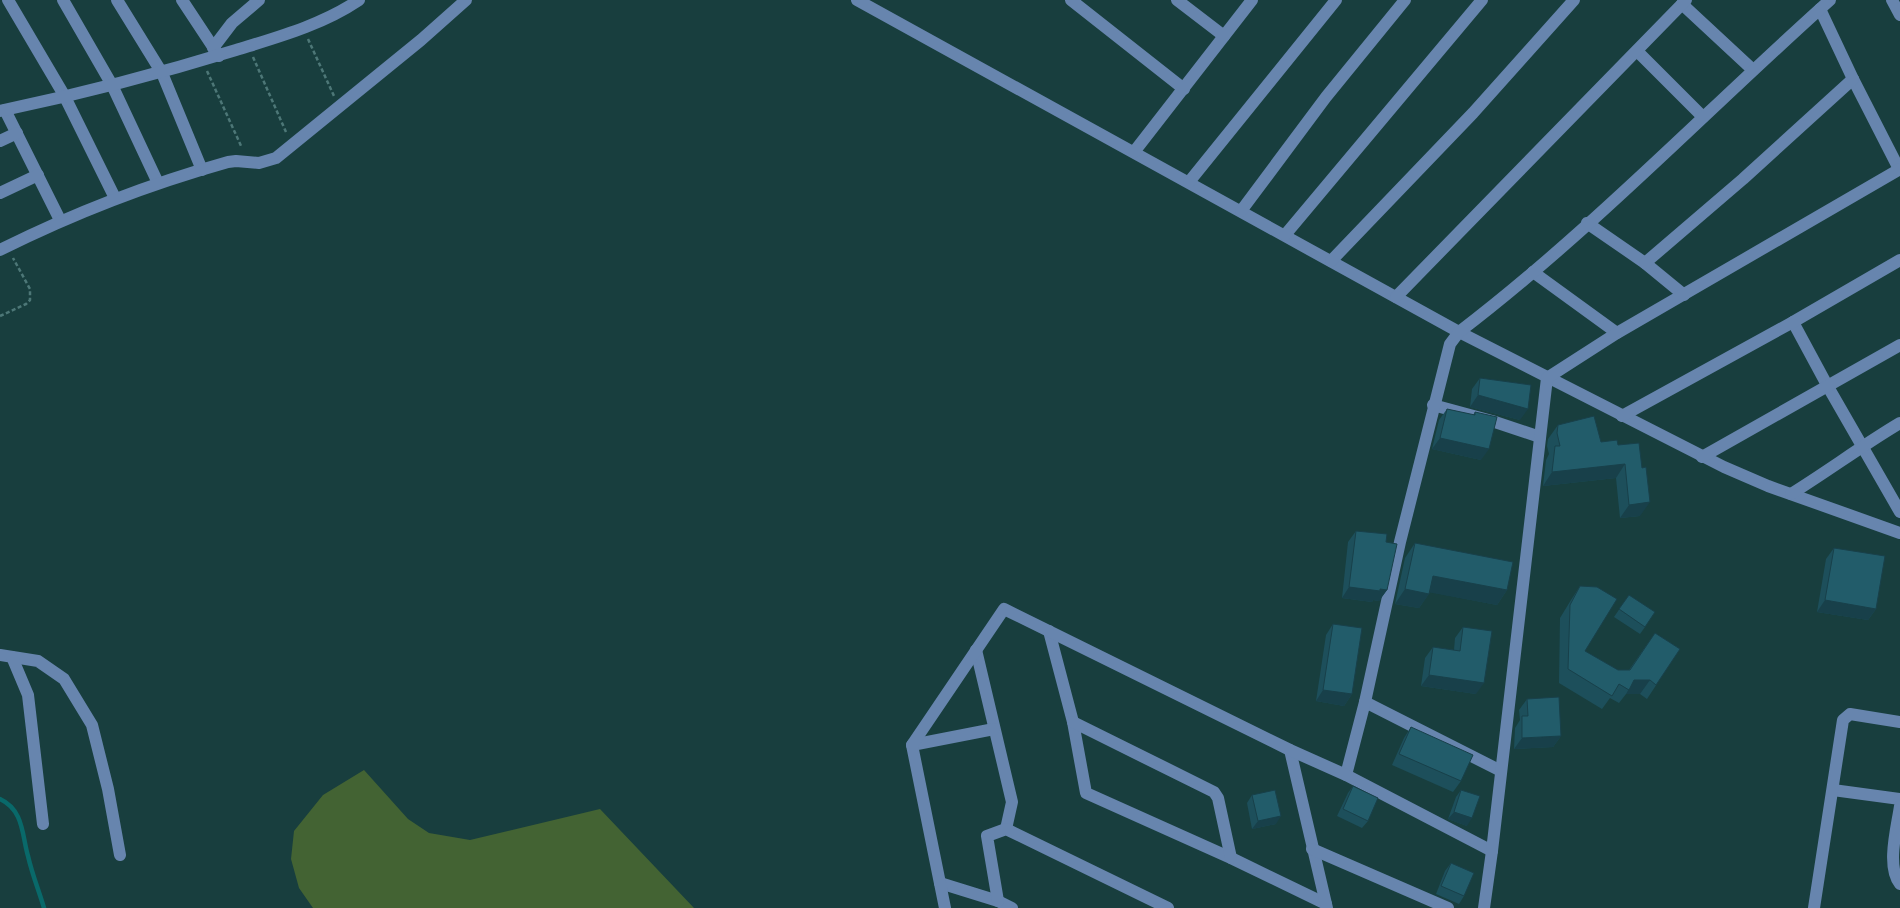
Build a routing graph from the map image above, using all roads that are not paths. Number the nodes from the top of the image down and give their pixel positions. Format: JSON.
{"nodes":[{"id":1,"x":8,"y":0,"type":"edge"},
{"id":2,"x":63,"y":0,"type":"edge"},
{"id":3,"x":117,"y":0,"type":"edge"},
{"id":4,"x":182,"y":0,"type":"edge"},
{"id":5,"x":259,"y":0,"type":"edge"},
{"id":6,"x":359,"y":0,"type":"edge"},
{"id":7,"x":466,"y":0,"type":"edge"},
{"id":8,"x":1071,"y":0,"type":"edge"},
{"id":9,"x":1176,"y":0,"type":"edge"},
{"id":10,"x":1252,"y":0,"type":"edge"},
{"id":11,"x":1336,"y":0,"type":"edge"},
{"id":12,"x":1405,"y":0,"type":"edge"},
{"id":13,"x":1482,"y":0,"type":"edge"},
{"id":14,"x":1574,"y":0,"type":"edge"},
{"id":15,"x":1830,"y":0,"type":"edge"},
{"id":16,"x":1892,"y":0,"type":"edge"},
{"id":17,"x":864,"y":1,"type":"edge"},
{"id":18,"x":1684,"y":2,"type":"edge"},
{"id":19,"x":1820,"y":9,"type":"junction"},
{"id":20,"x":1900,"y":15,"type":"edge"},
{"id":21,"x":1224,"y":36,"type":"junction"},
{"id":22,"x":1637,"y":51,"type":"junction"},
{"id":23,"x":216,"y":52,"type":"junction"},
{"id":24,"x":1753,"y":70,"type":"junction"},
{"id":25,"x":162,"y":73,"type":"junction"},
{"id":26,"x":1853,"y":79,"type":"junction"},
{"id":27,"x":112,"y":85,"type":"junction"},
{"id":28,"x":1184,"y":89,"type":"junction"},
{"id":29,"x":64,"y":95,"type":"junction"},
{"id":30,"x":2,"y":110,"type":"edge"},
{"id":31,"x":1702,"y":117,"type":"junction"},
{"id":32,"x":17,"y":134,"type":"junction"},
{"id":33,"x":0,"y":141,"type":"edge"},
{"id":34,"x":1134,"y":152,"type":"junction"},
{"id":35,"x":1900,"y":169,"type":"edge"},
{"id":36,"x":202,"y":170,"type":"junction"},
{"id":37,"x":38,"y":175,"type":"junction"},
{"id":38,"x":1189,"y":182,"type":"junction"},
{"id":39,"x":158,"y":183,"type":"junction"},
{"id":40,"x":0,"y":193,"type":"edge"},
{"id":41,"x":115,"y":198,"type":"junction"},
{"id":42,"x":1241,"y":211,"type":"junction"},
{"id":43,"x":60,"y":220,"type":"junction"},
{"id":44,"x":1587,"y":223,"type":"junction"},
{"id":45,"x":1285,"y":236,"type":"junction"},
{"id":46,"x":4,"y":248,"type":"edge"},
{"id":47,"x":1900,"y":260,"type":"edge"},
{"id":48,"x":1331,"y":261,"type":"junction"},
{"id":49,"x":1645,"y":263,"type":"junction"},
{"id":50,"x":1533,"y":272,"type":"junction"},
{"id":51,"x":1684,"y":295,"type":"junction"},
{"id":52,"x":1396,"y":297,"type":"junction"},
{"id":53,"x":1793,"y":322,"type":"junction"},
{"id":54,"x":1459,"y":332,"type":"junction"},
{"id":55,"x":1617,"y":333,"type":"junction"},
{"id":56,"x":1900,"y":345,"type":"edge"},
{"id":57,"x":1547,"y":378,"type":"junction"},
{"id":58,"x":1827,"y":385,"type":"junction"},
{"id":59,"x":1433,"y":405,"type":"junction"},
{"id":60,"x":1622,"y":416,"type":"junction"},
{"id":61,"x":1900,"y":423,"type":"edge"},
{"id":62,"x":1540,"y":437,"type":"junction"},
{"id":63,"x":1862,"y":447,"type":"junction"},
{"id":64,"x":1702,"y":457,"type":"junction"},
{"id":65,"x":1791,"y":494,"type":"junction"},
{"id":66,"x":1900,"y":512,"type":"edge"},
{"id":67,"x":1900,"y":518,"type":"edge"},
{"id":68,"x":1898,"y":532,"type":"edge"},
{"id":69,"x":1049,"y":631,"type":"junction"},
{"id":70,"x":976,"y":650,"type":"junction"},
{"id":71,"x":6,"y":656,"type":"edge"},
{"id":72,"x":1365,"y":702,"type":"junction"},
{"id":73,"x":1073,"y":722,"type":"junction"},
{"id":74,"x":1900,"y":722,"type":"edge"},
{"id":75,"x":994,"y":729,"type":"junction"},
{"id":76,"x":912,"y":745,"type":"junction"},
{"id":77,"x":1290,"y":750,"type":"junction"},
{"id":78,"x":1501,"y":770,"type":"junction"},
{"id":79,"x":1346,"y":775,"type":"junction"},
{"id":80,"x":1832,"y":790,"type":"junction"},
{"id":81,"x":1900,"y":799,"type":"edge"},
{"id":82,"x":1900,"y":806,"type":"edge"},
{"id":83,"x":43,"y":824,"type":"dead end"},
{"id":84,"x":1006,"y":829,"type":"junction"},
{"id":85,"x":1312,"y":849,"type":"junction"},
{"id":86,"x":1492,"y":851,"type":"junction"},
{"id":87,"x":120,"y":854,"type":"dead end"},
{"id":88,"x":1231,"y":858,"type":"junction"},
{"id":89,"x":940,"y":883,"type":"junction"},
{"id":90,"x":1900,"y":884,"type":"edge"},
{"id":91,"x":998,"y":901,"type":"junction"},
{"id":92,"x":1327,"y":906,"type":"edge"},
{"id":93,"x":945,"y":908,"type":"edge"},
{"id":94,"x":1012,"y":908,"type":"edge"},
{"id":95,"x":1168,"y":908,"type":"edge"},
{"id":96,"x":1448,"y":908,"type":"edge"},
{"id":97,"x":1484,"y":908,"type":"edge"},
{"id":98,"x":1814,"y":908,"type":"edge"}],
"edges":[{"from":1,"to":29,"type":"street"},
{"from":2,"to":27,"type":"street"},
{"from":3,"to":25,"type":"street"},
{"from":4,"to":23,"type":"street"},
{"from":5,"to":23,"type":"street"},
{"from":6,"to":23,"type":"street"},
{"from":7,"to":36,"type":"street"},
{"from":8,"to":28,"type":"street"},
{"from":9,"to":21,"type":"street"},
{"from":10,"to":21,"type":"street"},
{"from":11,"to":38,"type":"street"},
{"from":12,"to":42,"type":"street"},
{"from":13,"to":45,"type":"street"},
{"from":14,"to":48,"type":"street"},
{"from":15,"to":19,"type":"street"},
{"from":16,"to":20,"type":"street"},
{"from":17,"to":34,"type":"street"},
{"from":18,"to":22,"type":"street"},
{"from":18,"to":24,"type":"street"},
{"from":19,"to":24,"type":"street"},
{"from":19,"to":26,"type":"street"},
{"from":21,"to":28,"type":"street"},
{"from":22,"to":31,"type":"street"},
{"from":22,"to":52,"type":"street"},
{"from":23,"to":25,"type":"street"},
{"from":24,"to":31,"type":"street"},
{"from":25,"to":27,"type":"street"},
{"from":25,"to":36,"type":"street"},
{"from":26,"to":35,"type":"street"},
{"from":26,"to":49,"type":"street"},
{"from":27,"to":29,"type":"street"},
{"from":27,"to":39,"type":"street"},
{"from":28,"to":34,"type":"street"},
{"from":29,"to":30,"type":"street"},
{"from":29,"to":41,"type":"street"},
{"from":30,"to":32,"type":"street"},
{"from":31,"to":44,"type":"street"},
{"from":32,"to":33,"type":"street"},
{"from":32,"to":37,"type":"street"},
{"from":34,"to":38,"type":"street"},
{"from":35,"to":51,"type":"street"},
{"from":36,"to":39,"type":"street"},
{"from":37,"to":40,"type":"street"},
{"from":37,"to":43,"type":"street"},
{"from":38,"to":42,"type":"street"},
{"from":39,"to":41,"type":"street"},
{"from":41,"to":43,"type":"street"},
{"from":42,"to":45,"type":"street"},
{"from":43,"to":46,"type":"street"},
{"from":44,"to":49,"type":"street"},
{"from":44,"to":50,"type":"street"},
{"from":45,"to":48,"type":"street"},
{"from":47,"to":53,"type":"street"},
{"from":48,"to":52,"type":"street"},
{"from":49,"to":51,"type":"street"},
{"from":50,"to":54,"type":"street"},
{"from":50,"to":55,"type":"street"},
{"from":51,"to":55,"type":"street"},
{"from":52,"to":54,"type":"street"},
{"from":53,"to":58,"type":"street"},
{"from":53,"to":60,"type":"street"},
{"from":54,"to":57,"type":"street"},
{"from":54,"to":59,"type":"street"},
{"from":55,"to":57,"type":"street"},
{"from":56,"to":58,"type":"street"},
{"from":57,"to":60,"type":"street"},
{"from":57,"to":62,"type":"street"},
{"from":58,"to":63,"type":"street"},
{"from":58,"to":64,"type":"street"},
{"from":59,"to":62,"type":"street"},
{"from":59,"to":72,"type":"street"},
{"from":60,"to":64,"type":"street"},
{"from":61,"to":63,"type":"street"},
{"from":62,"to":78,"type":"street"},
{"from":63,"to":65,"type":"street"},
{"from":63,"to":66,"type":"street"},
{"from":64,"to":65,"type":"street"},
{"from":65,"to":68,"type":"street"},
{"from":67,"to":68,"type":"street"},
{"from":69,"to":70,"type":"street"},
{"from":69,"to":73,"type":"street"},
{"from":69,"to":77,"type":"street"},
{"from":70,"to":75,"type":"street"},
{"from":70,"to":76,"type":"street"},
{"from":71,"to":83,"type":"street"},
{"from":71,"to":87,"type":"street"},
{"from":72,"to":78,"type":"street"},
{"from":72,"to":79,"type":"street"},
{"from":73,"to":88,"type":"street"},
{"from":73,"to":88,"type":"street"},
{"from":74,"to":80,"type":"street"},
{"from":75,"to":76,"type":"street"},
{"from":75,"to":84,"type":"street"},
{"from":76,"to":89,"type":"street"},
{"from":77,"to":79,"type":"street"},
{"from":77,"to":85,"type":"street"},
{"from":78,"to":86,"type":"street"},
{"from":79,"to":86,"type":"street"},
{"from":80,"to":81,"type":"street"},
{"from":80,"to":98,"type":"street"},
{"from":82,"to":90,"type":"street"},
{"from":84,"to":91,"type":"street"},
{"from":84,"to":95,"type":"street"},
{"from":85,"to":92,"type":"street"},
{"from":85,"to":96,"type":"street"},
{"from":86,"to":97,"type":"street"},
{"from":88,"to":92,"type":"street"},
{"from":89,"to":91,"type":"street"},
{"from":89,"to":93,"type":"street"},
{"from":91,"to":94,"type":"street"}]}
